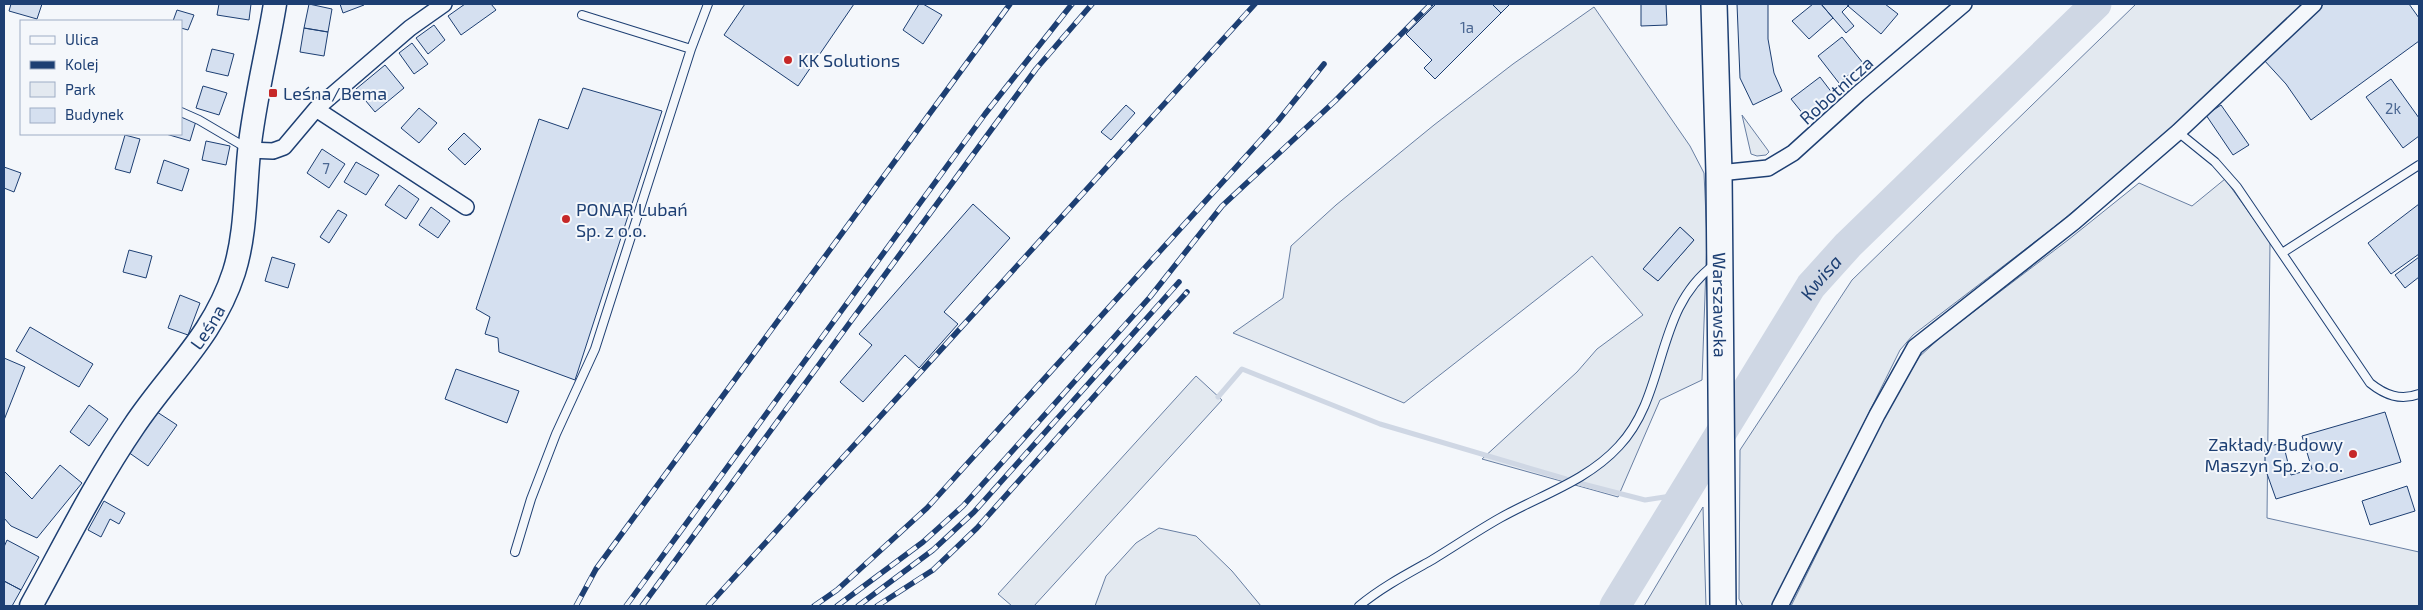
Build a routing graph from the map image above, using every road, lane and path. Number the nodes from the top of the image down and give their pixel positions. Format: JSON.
{"nodes":[{"id":1,"x":276,"y":4,"type":"edge"},
{"id":2,"x":444,"y":4,"type":"edge"},
{"id":3,"x":708,"y":4,"type":"edge"},
{"id":4,"x":1714,"y":4,"type":"edge"},
{"id":5,"x":1964,"y":4,"type":"edge"},
{"id":6,"x":2314,"y":4,"type":"edge"},
{"id":7,"x":582,"y":15,"type":"dead end"},
{"id":8,"x":691,"y":49,"type":"junction"},
{"id":9,"x":316,"y":109,"type":"junction"},
{"id":10,"x":182,"y":113,"type":"edge"},
{"id":11,"x":2178,"y":132,"type":"junction"},
{"id":12,"x":249,"y":150,"type":"junction"},
{"id":13,"x":2419,"y":165,"type":"edge"},
{"id":14,"x":1719,"y":173,"type":"junction"},
{"id":15,"x":466,"y":207,"type":"dead end"},
{"id":16,"x":2282,"y":253,"type":"junction"},
{"id":17,"x":1720,"y":267,"type":"junction"},
{"id":18,"x":2419,"y":394,"type":"edge"},
{"id":19,"x":516,"y":552,"type":"dead end"},
{"id":20,"x":31,"y":606,"type":"edge"},
{"id":21,"x":1359,"y":606,"type":"edge"},
{"id":22,"x":1723,"y":606,"type":"edge"},
{"id":23,"x":1780,"y":606,"type":"edge"}],
"edges":[{"from":1,"to":12,"type":"main road","name":"Leśna"},
{"from":2,"to":9,"type":"street"},
{"from":3,"to":8,"type":"lane"},
{"from":4,"to":14,"type":"main road","name":"Warszawska"},
{"from":5,"to":14,"type":"street","name":"Robotnicza"},
{"from":6,"to":11,"type":"street"},
{"from":7,"to":8,"type":"lane"},
{"from":8,"to":19,"type":"lane"},
{"from":9,"to":12,"type":"street"},
{"from":9,"to":15,"type":"street"},
{"from":10,"to":12,"type":"lane"},
{"from":11,"to":16,"type":"lane"},
{"from":11,"to":23,"type":"street"},
{"from":12,"to":20,"type":"main road","name":"Leśna"},
{"from":13,"to":16,"type":"lane"},
{"from":14,"to":17,"type":"main road","name":"Warszawska"},
{"from":16,"to":18,"type":"lane"},
{"from":17,"to":21,"type":"lane"},
{"from":17,"to":22,"type":"main road","name":"Warszawska"}]}
